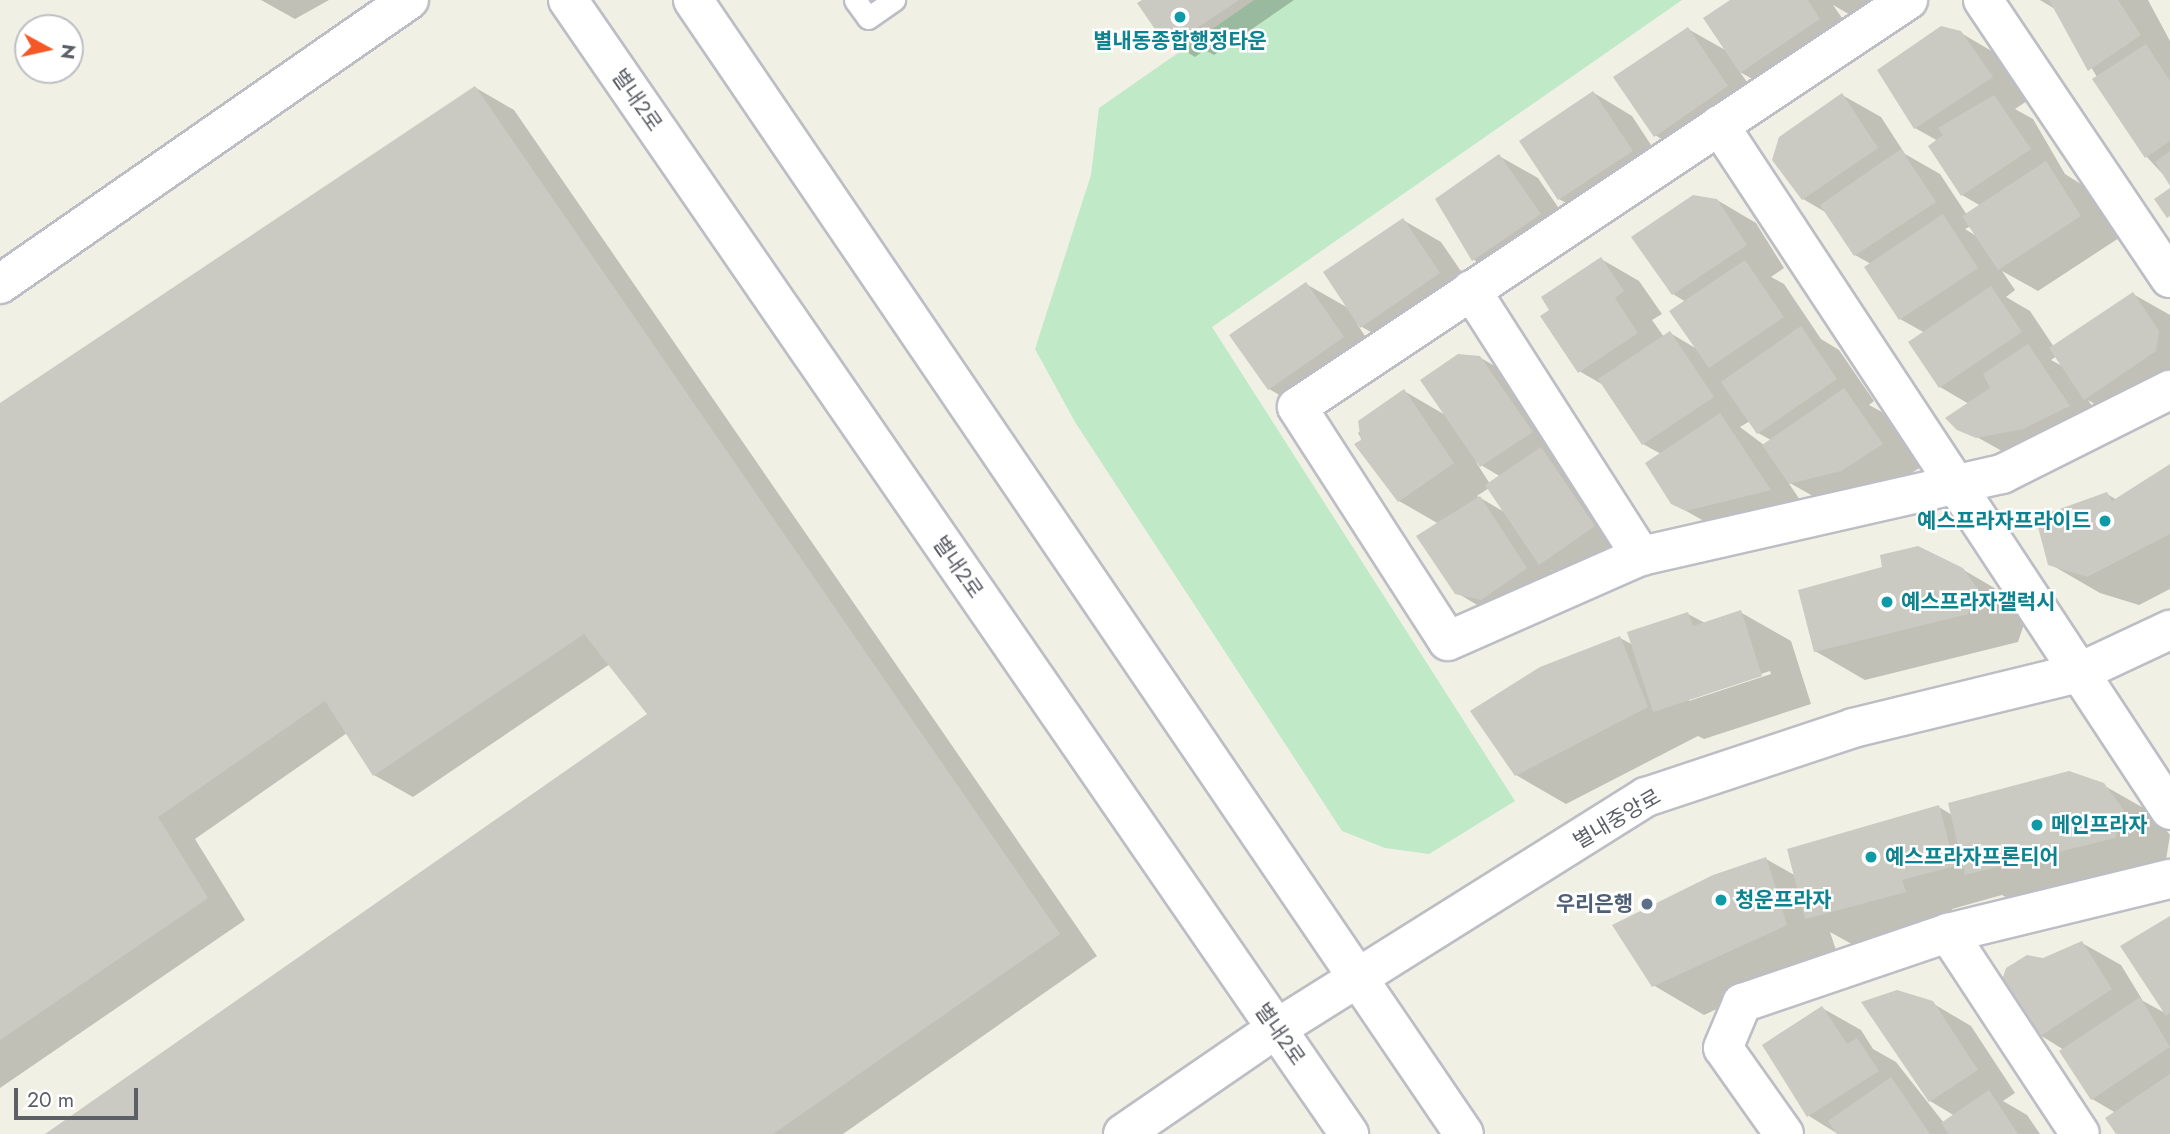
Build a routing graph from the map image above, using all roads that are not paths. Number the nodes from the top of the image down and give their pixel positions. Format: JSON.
{"nodes":[{"id":1,"x":409,"y":0,"type":"edge"},
{"id":2,"x":568,"y":0,"type":"edge"},
{"id":3,"x":693,"y":0,"type":"edge"},
{"id":4,"x":855,"y":0,"type":"edge"},
{"id":5,"x":894,"y":0,"type":"edge"},
{"id":6,"x":1908,"y":0,"type":"edge"},
{"id":7,"x":1983,"y":0,"type":"edge"},
{"id":8,"x":1719,"y":125,"type":"junction"},
{"id":9,"x":2170,"y":278,"type":"edge"},
{"id":10,"x":0,"y":284,"type":"edge"},
{"id":11,"x":1471,"y":290,"type":"junction"},
{"id":12,"x":2170,"y":390,"type":"edge"},
{"id":13,"x":1953,"y":489,"type":"junction"},
{"id":14,"x":1641,"y":556,"type":"junction"},
{"id":15,"x":2170,"y":631,"type":"edge"},
{"id":16,"x":2078,"y":673,"type":"junction"},
{"id":17,"x":2170,"y":810,"type":"edge"},
{"id":18,"x":2170,"y":880,"type":"edge"},
{"id":19,"x":1948,"y":933,"type":"junction"},
{"id":20,"x":1363,"y":978,"type":"junction"},
{"id":21,"x":1276,"y":1029,"type":"junction"},
{"id":22,"x":1123,"y":1134,"type":"edge"},
{"id":23,"x":1349,"y":1134,"type":"edge"},
{"id":24,"x":1464,"y":1134,"type":"edge"},
{"id":25,"x":1784,"y":1134,"type":"edge"},
{"id":26,"x":2080,"y":1134,"type":"edge"}],
"edges":[{"from":1,"to":10,"type":"street"},
{"from":2,"to":21,"type":"street","name":"별내2로"},
{"from":3,"to":20,"type":"street"},
{"from":4,"to":5,"type":"lane"},
{"from":6,"to":8,"type":"street"},
{"from":7,"to":9,"type":"street"},
{"from":8,"to":11,"type":"street"},
{"from":8,"to":13,"type":"street"},
{"from":11,"to":14,"type":"street"},
{"from":11,"to":14,"type":"street"},
{"from":12,"to":13,"type":"street"},
{"from":13,"to":14,"type":"street"},
{"from":13,"to":16,"type":"street"},
{"from":15,"to":16,"type":"street","name":"별내중앙로"},
{"from":16,"to":17,"type":"street"},
{"from":16,"to":20,"type":"street","name":"별내중앙로"},
{"from":18,"to":19,"type":"street"},
{"from":19,"to":25,"type":"street"},
{"from":19,"to":26,"type":"street"},
{"from":20,"to":21,"type":"street","name":"별내중앙로"},
{"from":20,"to":24,"type":"street"},
{"from":21,"to":22,"type":"street","name":"별내중앙로"},
{"from":21,"to":23,"type":"street","name":"별내2로"}]}
